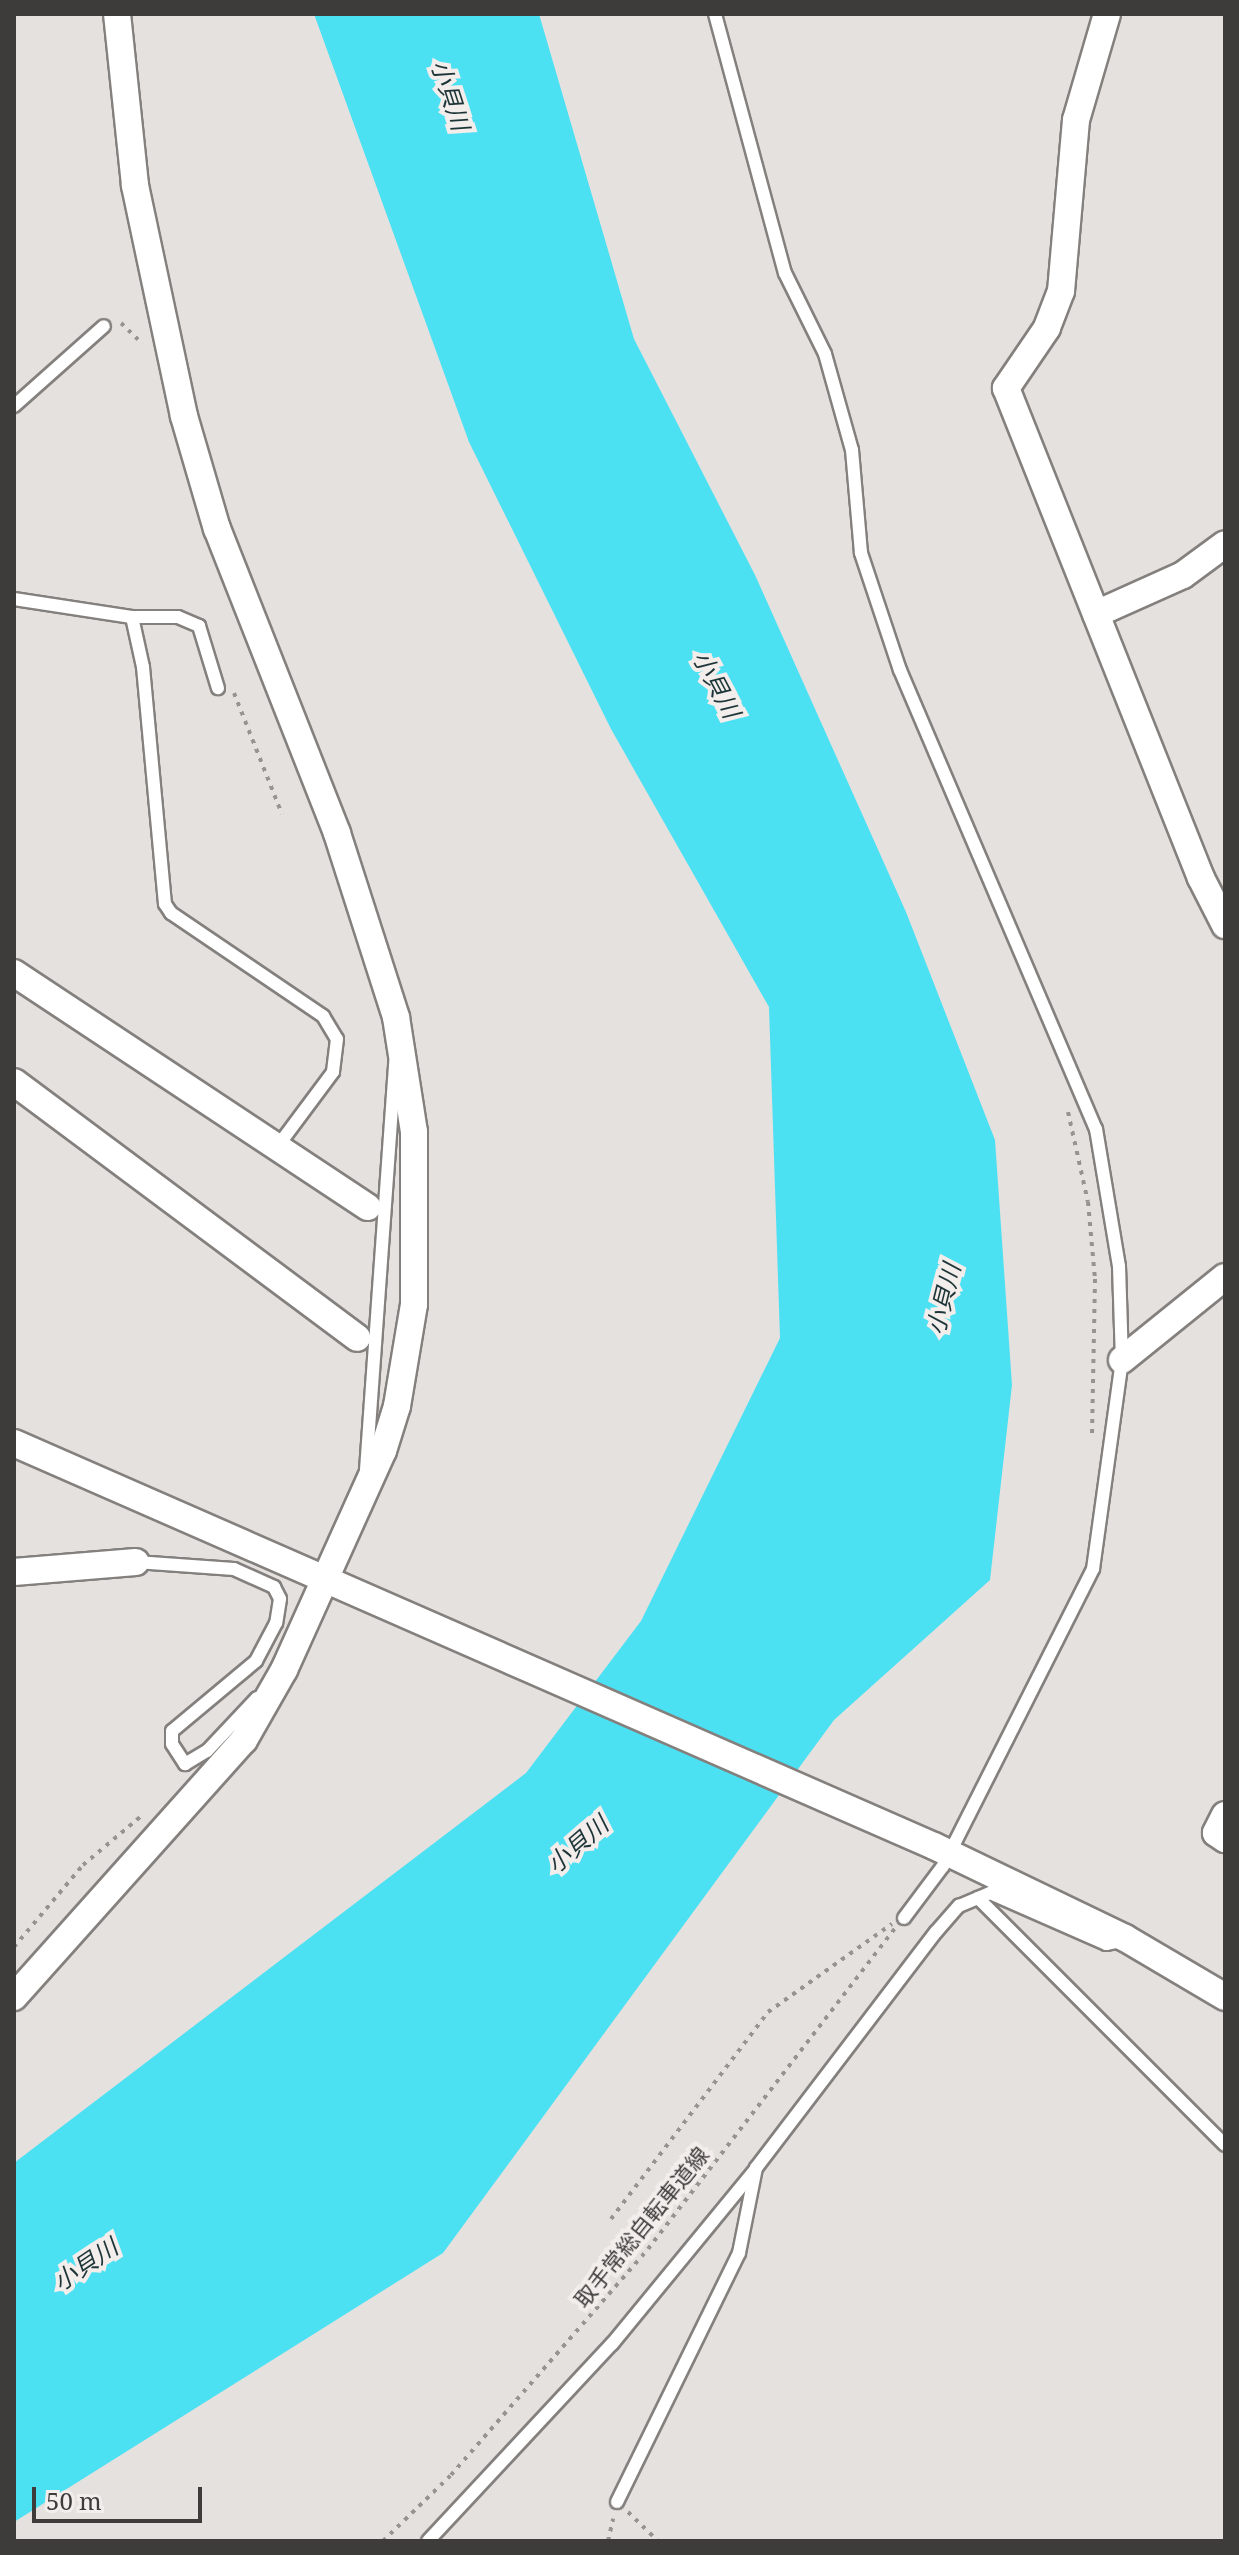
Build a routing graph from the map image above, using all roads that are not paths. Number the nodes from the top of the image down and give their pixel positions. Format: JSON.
{"nodes":[{"id":1,"x":117,"y":14,"type":"edge"},
{"id":2,"x":715,"y":14,"type":"edge"},
{"id":3,"x":1107,"y":14,"type":"edge"},
{"id":4,"x":104,"y":326,"type":"road end"},
{"id":5,"x":14,"y":406,"type":"edge"},
{"id":6,"x":1225,"y":544,"type":"edge"},
{"id":7,"x":14,"y":599,"type":"edge"},
{"id":8,"x":1096,"y":614,"type":"junction"},
{"id":9,"x":132,"y":617,"type":"junction"},
{"id":10,"x":218,"y":688,"type":"road end"},
{"id":11,"x":1225,"y":925,"type":"edge"},
{"id":12,"x":14,"y":973,"type":"edge"},
{"id":13,"x":400,"y":1039,"type":"junction"},
{"id":14,"x":14,"y":1082,"type":"edge"},
{"id":15,"x":277,"y":1147,"type":"junction"},
{"id":16,"x":374,"y":1209,"type":"junction"},
{"id":17,"x":1225,"y":1277,"type":"edge"},
{"id":18,"x":364,"y":1341,"type":"junction"},
{"id":19,"x":1122,"y":1360,"type":"junction"},
{"id":20,"x":14,"y":1443,"type":"edge"},
{"id":21,"x":365,"y":1497,"type":"junction"},
{"id":22,"x":136,"y":1562,"type":"joint"},
{"id":23,"x":14,"y":1572,"type":"edge"},
{"id":24,"x":336,"y":1584,"type":"junction"},
{"id":25,"x":284,"y":1670,"type":"junction"},
{"id":26,"x":1225,"y":1815,"type":"edge"},
{"id":27,"x":1225,"y":1839,"type":"edge"},
{"id":28,"x":942,"y":1850,"type":"junction"},
{"id":29,"x":978,"y":1898,"type":"junction"},
{"id":30,"x":904,"y":1918,"type":"road end"},
{"id":31,"x":1125,"y":1938,"type":"junction"},
{"id":32,"x":14,"y":1997,"type":"edge"},
{"id":33,"x":1225,"y":1997,"type":"edge"},
{"id":34,"x":1225,"y":2145,"type":"edge"},
{"id":35,"x":756,"y":2168,"type":"junction"},
{"id":36,"x":617,"y":2502,"type":"road end"},
{"id":37,"x":428,"y":2541,"type":"edge"}],
"edges":[{"from":1,"to":13,"type":"street"},
{"from":2,"to":19,"type":"lane"},
{"from":3,"to":8,"type":"street"},
{"from":4,"to":5,"type":"lane"},
{"from":6,"to":8,"type":"street"},
{"from":7,"to":9,"type":"lane"},
{"from":8,"to":11,"type":"street"},
{"from":9,"to":10,"type":"lane"},
{"from":9,"to":15,"type":"lane"},
{"from":12,"to":15,"type":"street"},
{"from":13,"to":16,"type":"lane"},
{"from":13,"to":21,"type":"street"},
{"from":14,"to":18,"type":"street"},
{"from":15,"to":16,"type":"street"},
{"from":16,"to":18,"type":"lane"},
{"from":17,"to":19,"type":"street"},
{"from":18,"to":21,"type":"lane"},
{"from":19,"to":28,"type":"lane"},
{"from":20,"to":24,"type":"street"},
{"from":21,"to":24,"type":"street"},
{"from":22,"to":23,"type":"street"},
{"from":22,"to":25,"type":"lane"},
{"from":24,"to":25,"type":"street"},
{"from":24,"to":28,"type":"street"},
{"from":25,"to":32,"type":"street"},
{"from":26,"to":27,"type":"street"},
{"from":28,"to":30,"type":"lane"},
{"from":28,"to":31,"type":"street"},
{"from":29,"to":31,"type":"lane"},
{"from":29,"to":34,"type":"lane"},
{"from":29,"to":35,"type":"lane"},
{"from":31,"to":33,"type":"street"},
{"from":35,"to":36,"type":"lane"},
{"from":35,"to":37,"type":"lane"}]}
